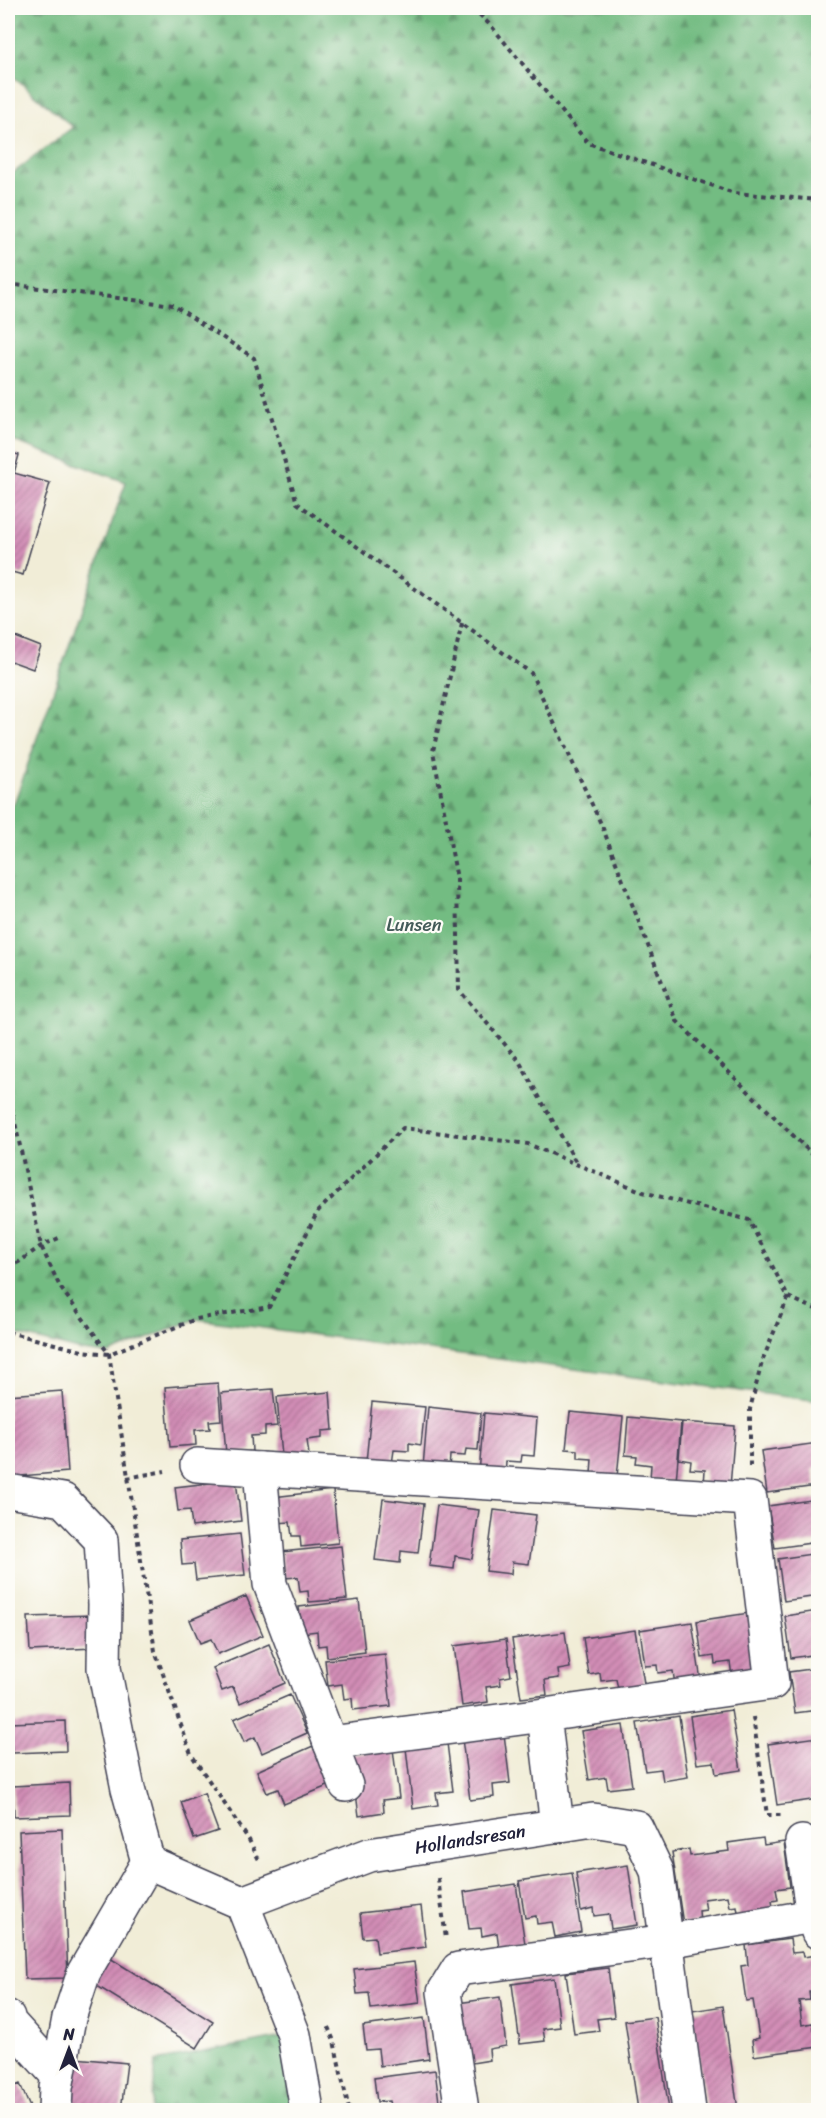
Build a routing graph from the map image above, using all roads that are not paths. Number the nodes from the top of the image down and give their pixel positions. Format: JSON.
{"nodes":[{"id":1,"x":197,"y":1465,"type":"road end"},
{"id":2,"x":260,"y":1469,"type":"junction"},
{"id":3,"x":8,"y":1491,"type":"edge"},
{"id":4,"x":544,"y":1715,"type":"junction"},
{"id":5,"x":330,"y":1743,"type":"junction"},
{"id":6,"x":346,"y":1785,"type":"dead end"},
{"id":7,"x":557,"y":1826,"type":"junction"},
{"id":8,"x":802,"y":1842,"type":"road end"},
{"id":9,"x":148,"y":1862,"type":"junction"},
{"id":10,"x":242,"y":1903,"type":"junction"},
{"id":11,"x":816,"y":1924,"type":"edge"},
{"id":12,"x":667,"y":1941,"type":"junction"},
{"id":13,"x":8,"y":2017,"type":"edge"},
{"id":14,"x":58,"y":2076,"type":"junction"},
{"id":15,"x":55,"y":2110,"type":"edge"},
{"id":16,"x":308,"y":2110,"type":"edge"},
{"id":17,"x":462,"y":2110,"type":"edge"},
{"id":18,"x":689,"y":2110,"type":"edge"}],
"edges":[{"from":1,"to":2,"type":"street"},
{"from":2,"to":4,"type":"street"},
{"from":2,"to":5,"type":"street"},
{"from":3,"to":9,"type":"street"},
{"from":4,"to":5,"type":"street"},
{"from":4,"to":7,"type":"street"},
{"from":5,"to":6,"type":"street"},
{"from":7,"to":10,"type":"street","name":"Hollandsresan"},
{"from":7,"to":12,"type":"street","name":"Hollandsresan"},
{"from":8,"to":11,"type":"street"},
{"from":9,"to":10,"type":"street"},
{"from":9,"to":14,"type":"street"},
{"from":10,"to":16,"type":"street"},
{"from":11,"to":12,"type":"street"},
{"from":12,"to":17,"type":"street"},
{"from":12,"to":18,"type":"street","name":"Hollandsresan"},
{"from":13,"to":14,"type":"street"},
{"from":14,"to":15,"type":"street"}]}
